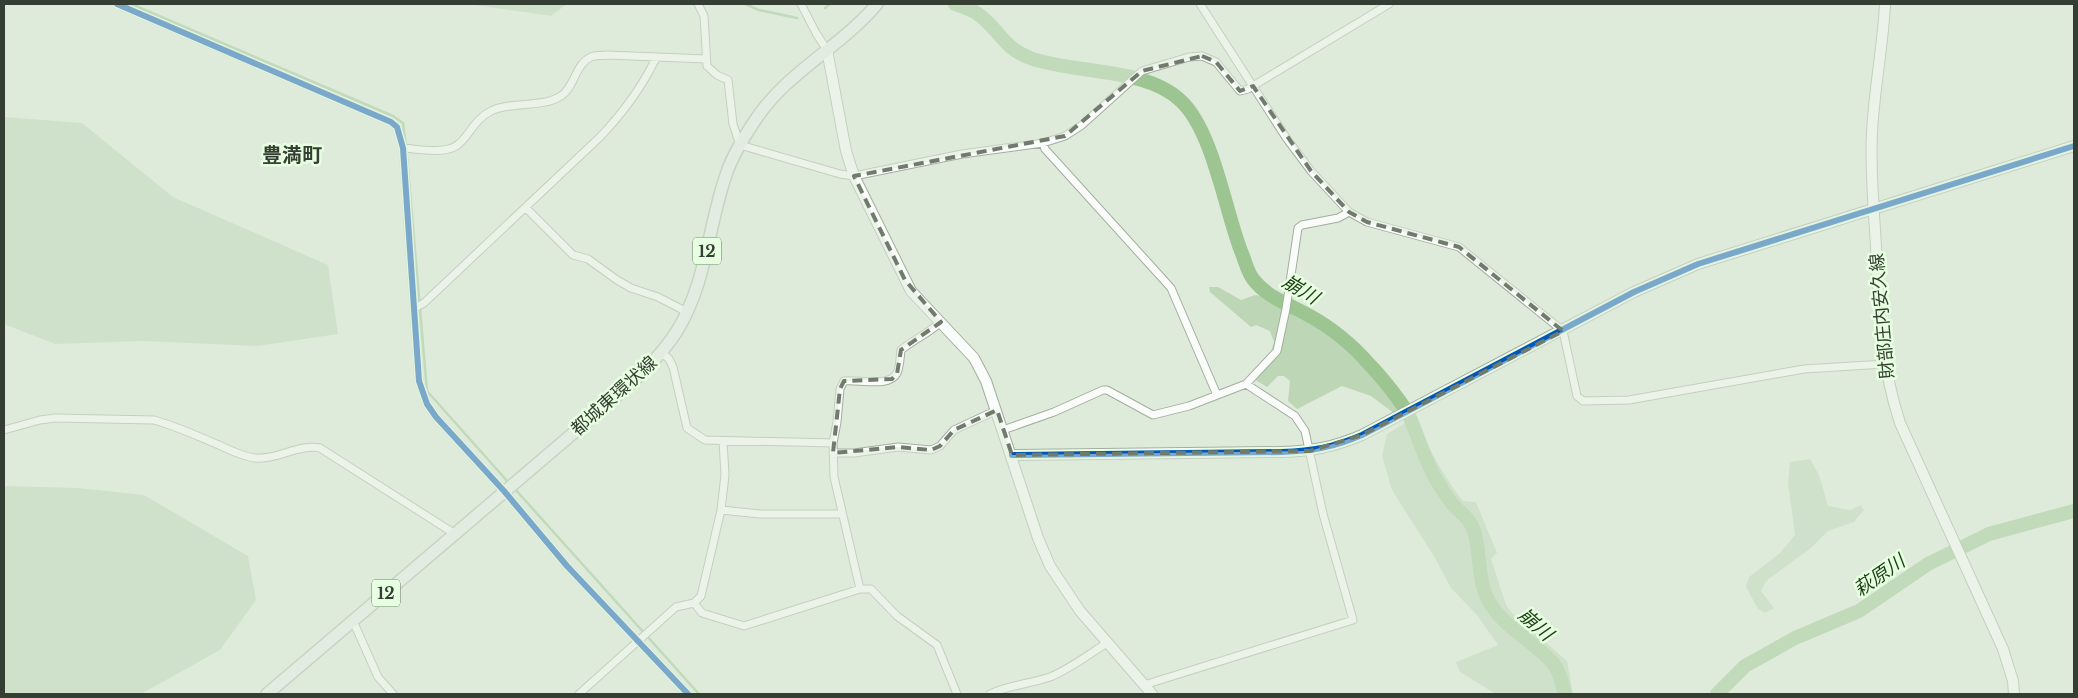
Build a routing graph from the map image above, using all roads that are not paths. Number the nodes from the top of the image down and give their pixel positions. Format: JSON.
{"nodes":[{"id":1,"x":117,"y":4,"type":"edge"},
{"id":2,"x":698,"y":4,"type":"edge"},
{"id":3,"x":800,"y":4,"type":"edge"},
{"id":4,"x":877,"y":4,"type":"edge"},
{"id":5,"x":1200,"y":4,"type":"edge"},
{"id":6,"x":1390,"y":4,"type":"edge"},
{"id":7,"x":1885,"y":4,"type":"edge"},
{"id":8,"x":827,"y":50,"type":"junction"},
{"id":9,"x":656,"y":58,"type":"junction"},
{"id":10,"x":706,"y":59,"type":"junction"},
{"id":11,"x":1253,"y":86,"type":"junction"},
{"id":12,"x":1043,"y":143,"type":"junction"},
{"id":13,"x":740,"y":145,"type":"junction"},
{"id":14,"x":2074,"y":146,"type":"edge"},
{"id":15,"x":403,"y":148,"type":"junction"},
{"id":16,"x":854,"y":176,"type":"junction"},
{"id":17,"x":526,"y":208,"type":"junction"},
{"id":18,"x":1874,"y":209,"type":"junction"},
{"id":19,"x":1349,"y":212,"type":"junction"},
{"id":20,"x":415,"y":308,"type":"junction"},
{"id":21,"x":687,"y":312,"type":"junction"},
{"id":22,"x":941,"y":322,"type":"junction"},
{"id":23,"x":1562,"y":331,"type":"junction"},
{"id":24,"x":662,"y":353,"type":"junction"},
{"id":25,"x":1885,"y":364,"type":"junction"},
{"id":26,"x":1246,"y":384,"type":"junction"},
{"id":27,"x":1218,"y":395,"type":"junction"},
{"id":28,"x":996,"y":410,"type":"junction"},
{"id":29,"x":4,"y":430,"type":"edge"},
{"id":30,"x":1003,"y":430,"type":"junction"},
{"id":31,"x":723,"y":441,"type":"junction"},
{"id":32,"x":833,"y":443,"type":"junction"},
{"id":33,"x":1310,"y":451,"type":"junction"},
{"id":34,"x":833,"y":453,"type":"junction"},
{"id":35,"x":1012,"y":455,"type":"junction"},
{"id":36,"x":504,"y":491,"type":"junction"},
{"id":37,"x":721,"y":510,"type":"junction"},
{"id":38,"x":842,"y":514,"type":"junction"},
{"id":39,"x":455,"y":534,"type":"junction"},
{"id":40,"x":860,"y":588,"type":"junction"},
{"id":41,"x":694,"y":603,"type":"junction"},
{"id":42,"x":353,"y":622,"type":"junction"},
{"id":43,"x":639,"y":640,"type":"junction"},
{"id":44,"x":1107,"y":643,"type":"junction"},
{"id":45,"x":1144,"y":685,"type":"junction"},
{"id":46,"x":267,"y":694,"type":"edge"},
{"id":47,"x":393,"y":694,"type":"edge"},
{"id":48,"x":579,"y":694,"type":"edge"},
{"id":49,"x":688,"y":694,"type":"edge"},
{"id":50,"x":957,"y":694,"type":"edge"},
{"id":51,"x":990,"y":694,"type":"edge"},
{"id":52,"x":1152,"y":694,"type":"edge"},
{"id":53,"x":2014,"y":694,"type":"edge"}],
"edges":[{"from":1,"to":15,"type":"street"},
{"from":2,"to":10,"type":"street"},
{"from":3,"to":8,"type":"street"},
{"from":4,"to":8,"type":"main road","name":"都城東環状線","number":"12"},
{"from":5,"to":11,"type":"street"},
{"from":6,"to":11,"type":"street"},
{"from":7,"to":18,"type":"street","name":"財部庄内安久線"},
{"from":8,"to":13,"type":"main road","name":"都城東環状線","number":"12"},
{"from":8,"to":16,"type":"street"},
{"from":9,"to":10,"type":"street"},
{"from":9,"to":15,"type":"street"},
{"from":9,"to":17,"type":"street"},
{"from":10,"to":13,"type":"street"},
{"from":11,"to":12,"type":"street"},
{"from":11,"to":19,"type":"street"},
{"from":12,"to":16,"type":"street"},
{"from":12,"to":27,"type":"street"},
{"from":13,"to":16,"type":"street"},
{"from":13,"to":21,"type":"main road","name":"都城東環状線","number":"12"},
{"from":14,"to":18,"type":"street"},
{"from":15,"to":20,"type":"street"},
{"from":16,"to":22,"type":"street"},
{"from":17,"to":20,"type":"street"},
{"from":17,"to":21,"type":"street"},
{"from":18,"to":23,"type":"street"},
{"from":18,"to":25,"type":"street","name":"財部庄内安久線"},
{"from":19,"to":23,"type":"street"},
{"from":19,"to":26,"type":"street"},
{"from":20,"to":36,"type":"street"},
{"from":21,"to":24,"type":"main road","name":"都城東環状線","number":"12"},
{"from":22,"to":28,"type":"street"},
{"from":22,"to":32,"type":"street"},
{"from":23,"to":25,"type":"street"},
{"from":23,"to":33,"type":"street"},
{"from":24,"to":31,"type":"street"},
{"from":24,"to":36,"type":"main road","name":"都城東環状線","number":"12"},
{"from":25,"to":53,"type":"street","name":"財部庄内安久線"},
{"from":26,"to":27,"type":"street"},
{"from":26,"to":33,"type":"street"},
{"from":27,"to":30,"type":"street"},
{"from":28,"to":30,"type":"street"},
{"from":28,"to":34,"type":"street"},
{"from":29,"to":39,"type":"street"},
{"from":30,"to":35,"type":"street"},
{"from":31,"to":32,"type":"street"},
{"from":31,"to":37,"type":"street"},
{"from":32,"to":34,"type":"street"},
{"from":33,"to":35,"type":"street"},
{"from":33,"to":45,"type":"street"},
{"from":34,"to":38,"type":"street"},
{"from":35,"to":44,"type":"street"},
{"from":36,"to":39,"type":"main road","name":"都城東環状線","number":"12"},
{"from":36,"to":43,"type":"street"},
{"from":37,"to":38,"type":"street"},
{"from":37,"to":41,"type":"street"},
{"from":38,"to":40,"type":"street"},
{"from":39,"to":42,"type":"main road","name":"都城東環状線","number":"12"},
{"from":40,"to":41,"type":"street"},
{"from":40,"to":50,"type":"street"},
{"from":41,"to":43,"type":"street"},
{"from":42,"to":46,"type":"main road","name":"都城東環状線","number":"12"},
{"from":42,"to":47,"type":"street"},
{"from":43,"to":48,"type":"street"},
{"from":43,"to":49,"type":"street"},
{"from":44,"to":45,"type":"street"},
{"from":44,"to":51,"type":"street"},
{"from":45,"to":52,"type":"street"}]}
